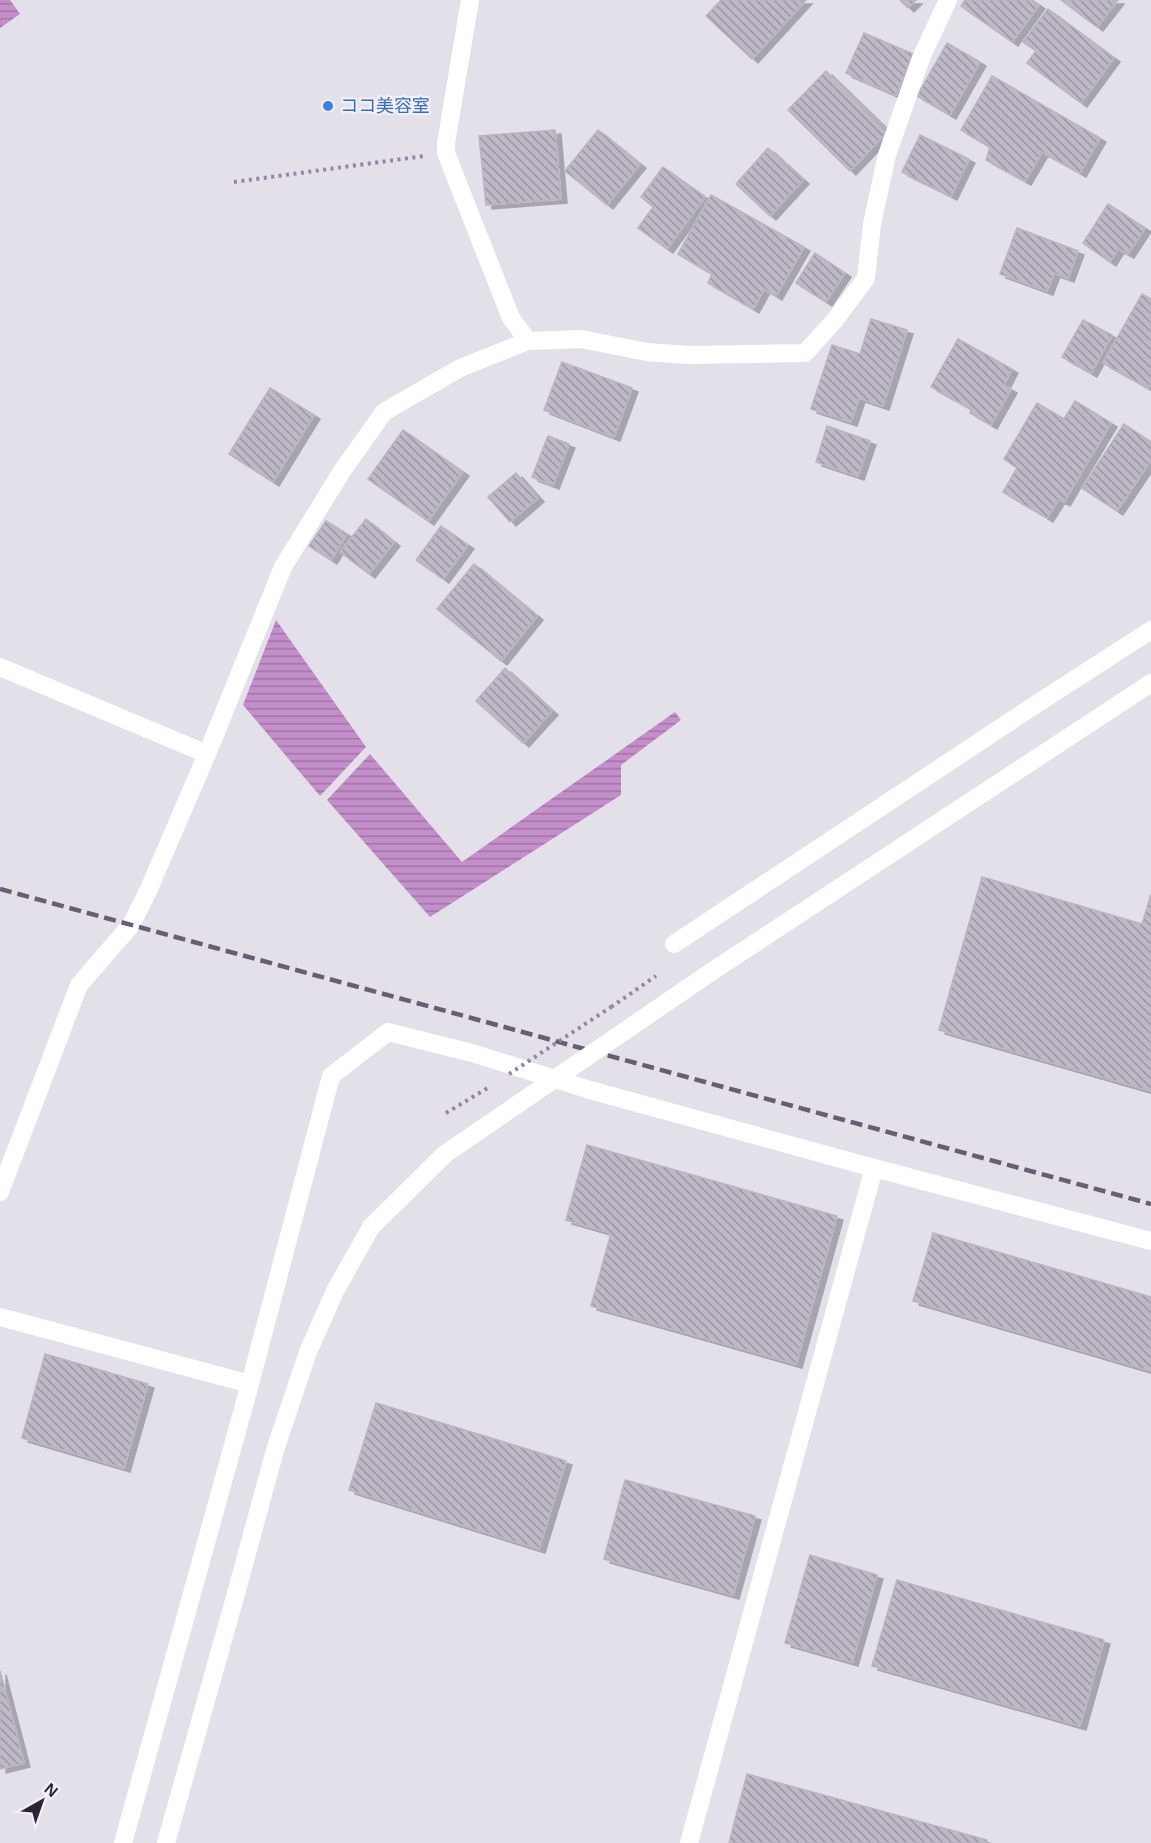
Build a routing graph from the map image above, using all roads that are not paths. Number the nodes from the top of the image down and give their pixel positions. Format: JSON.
{"nodes":[{"id":1,"x":470,"y":0,"type":"edge"},
{"id":2,"x":948,"y":0,"type":"edge"},
{"id":3,"x":528,"y":341,"type":"junction"},
{"id":4,"x":1151,"y":630,"type":"edge"},
{"id":5,"x":0,"y":668,"type":"edge"},
{"id":6,"x":1151,"y":683,"type":"edge"},
{"id":7,"x":207,"y":754,"type":"junction"},
{"id":8,"x":674,"y":944,"type":"dead end"},
{"id":9,"x":874,"y":1168,"type":"junction"},
{"id":10,"x":0,"y":1192,"type":"edge"},
{"id":11,"x":1151,"y":1241,"type":"edge"},
{"id":12,"x":0,"y":1317,"type":"edge"},
{"id":13,"x":250,"y":1384,"type":"junction"},
{"id":14,"x":123,"y":1843,"type":"edge"},
{"id":15,"x":166,"y":1843,"type":"edge"},
{"id":16,"x":689,"y":1843,"type":"edge"}],
"edges":[{"from":1,"to":3,"type":"street"},
{"from":2,"to":3,"type":"street"},
{"from":3,"to":7,"type":"street"},
{"from":4,"to":8,"type":"street"},
{"from":5,"to":7,"type":"street"},
{"from":6,"to":15,"type":"street","bridge":true},
{"from":7,"to":10,"type":"street"},
{"from":9,"to":11,"type":"street"},
{"from":9,"to":13,"type":"street"},
{"from":9,"to":16,"type":"street"},
{"from":12,"to":13,"type":"street"},
{"from":13,"to":14,"type":"street"}]}
